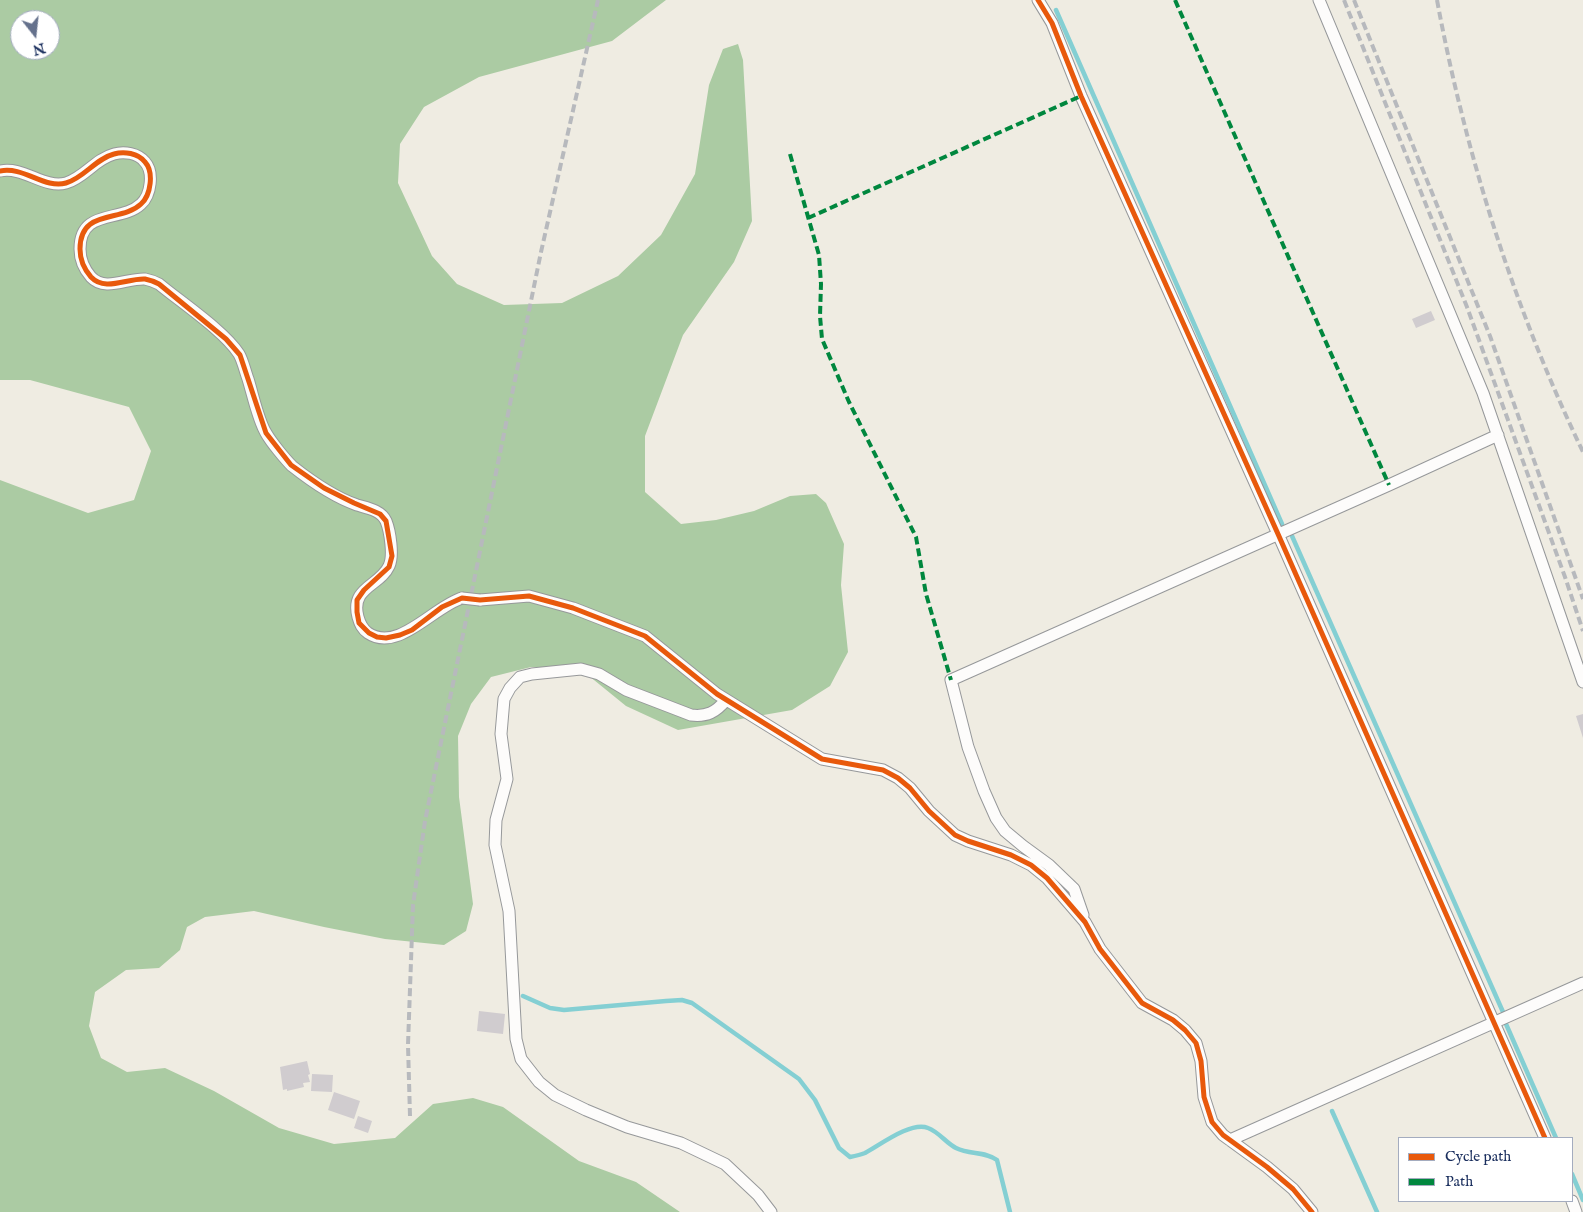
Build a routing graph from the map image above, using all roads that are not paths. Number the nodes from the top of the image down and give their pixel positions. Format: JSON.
{"nodes":[{"id":1,"x":1038,"y":0,"type":"edge"},
{"id":2,"x":1319,"y":0,"type":"edge"},
{"id":3,"x":0,"y":171,"type":"edge"},
{"id":4,"x":1498,"y":435,"type":"junction"},
{"id":5,"x":1278,"y":534,"type":"junction"},
{"id":6,"x":1583,"y":682,"type":"edge"},
{"id":7,"x":726,"y":700,"type":"junction"},
{"id":8,"x":1085,"y":922,"type":"junction"},
{"id":9,"x":1583,"y":982,"type":"edge"},
{"id":10,"x":1494,"y":1022,"type":"junction"},
{"id":11,"x":1545,"y":1137,"type":"edge"},
{"id":12,"x":1230,"y":1140,"type":"junction"},
{"id":13,"x":771,"y":1212,"type":"edge"},
{"id":14,"x":1312,"y":1212,"type":"edge"}],
"edges":[{"from":1,"to":5,"type":"street"},
{"from":2,"to":4,"type":"street"},
{"from":3,"to":7,"type":"street","bridge":true},
{"from":4,"to":5,"type":"street"},
{"from":4,"to":6,"type":"street"},
{"from":5,"to":8,"type":"street"},
{"from":5,"to":10,"type":"street"},
{"from":7,"to":8,"type":"street"},
{"from":7,"to":13,"type":"street"},
{"from":8,"to":12,"type":"street"},
{"from":9,"to":10,"type":"street"},
{"from":10,"to":11,"type":"street"},
{"from":10,"to":12,"type":"street"},
{"from":12,"to":14,"type":"street"}]}
